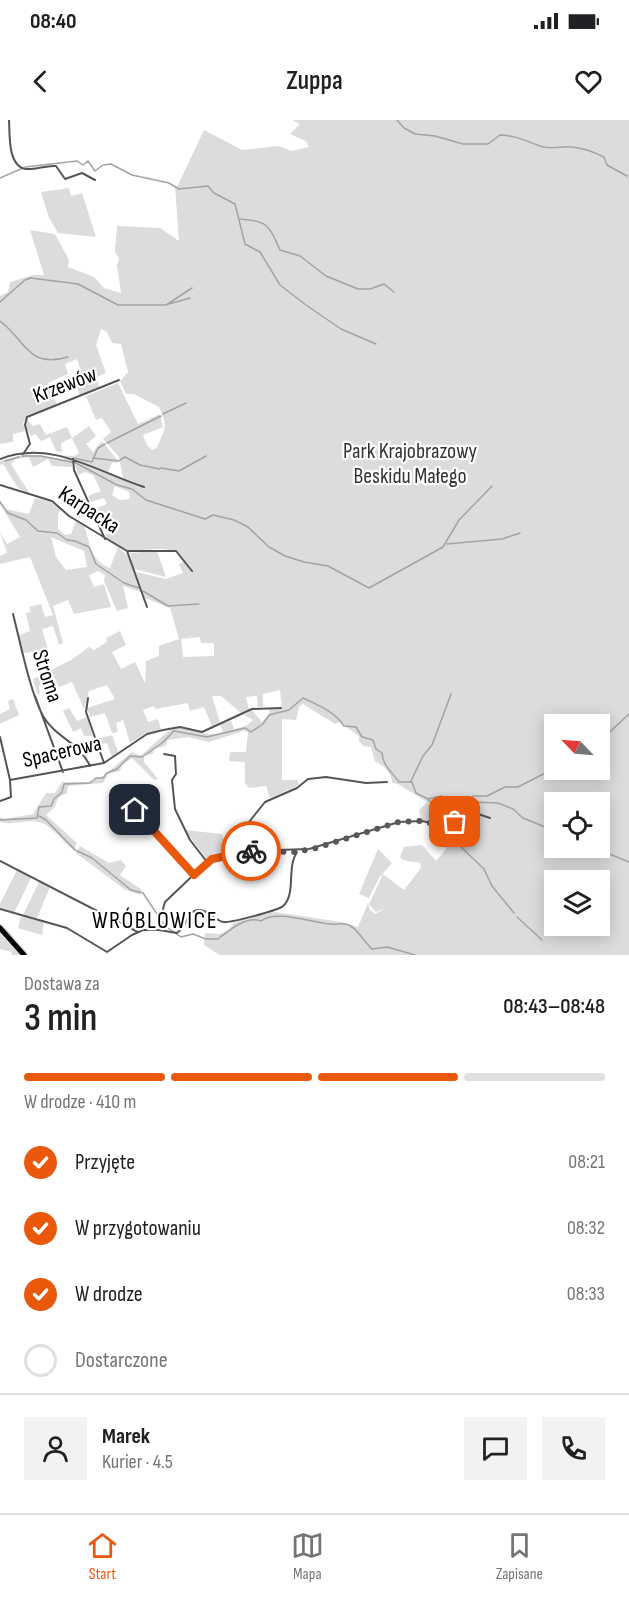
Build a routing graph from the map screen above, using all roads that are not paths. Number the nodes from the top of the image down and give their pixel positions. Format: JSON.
{"nodes":[{"id":1,"x":9,"y":120,"type":"edge"},
{"id":2,"x":95,"y":180,"type":"dead end"},
{"id":3,"x":118,"y":380,"type":"dead end"},
{"id":4,"x":23,"y":454,"type":"junction"},
{"id":5,"x":0,"y":459,"type":"edge"},
{"id":6,"x":73,"y":459,"type":"junction"},
{"id":7,"x":0,"y":485,"type":"edge"},
{"id":8,"x":144,"y":488,"type":"dead end"},
{"id":9,"x":105,"y":539,"type":"junction"},
{"id":10,"x":127,"y":551,"type":"junction"},
{"id":11,"x":192,"y":571,"type":"dead end"},
{"id":12,"x":147,"y":607,"type":"dead end"},
{"id":13,"x":13,"y":614,"type":"dead end"},
{"id":14,"x":35,"y":696,"type":"dead end"},
{"id":15,"x":88,"y":698,"type":"dead end"},
{"id":16,"x":281,"y":708,"type":"dead end"},
{"id":17,"x":0,"y":736,"type":"edge"},
{"id":18,"x":164,"y":754,"type":"dead end"},
{"id":19,"x":104,"y":763,"type":"junction"},
{"id":20,"x":90,"y":766,"type":"junction"},
{"id":21,"x":63,"y":772,"type":"junction"},
{"id":22,"x":10,"y":780,"type":"junction"},
{"id":23,"x":387,"y":782,"type":"dead end"},
{"id":24,"x":0,"y":801,"type":"edge"},
{"id":25,"x":135,"y":810,"type":"dead end"},
{"id":26,"x":142,"y":818,"type":"junction"},
{"id":27,"x":490,"y":818,"type":"dead end"},
{"id":28,"x":119,"y":833,"type":"dead end"},
{"id":29,"x":252,"y":851,"type":"junction"},
{"id":30,"x":297,"y":852,"type":"junction"},
{"id":31,"x":235,"y":853,"type":"junction"},
{"id":32,"x":0,"y":861,"type":"edge"},
{"id":33,"x":207,"y":862,"type":"junction"},
{"id":34,"x":253,"y":874,"type":"dead end"},
{"id":35,"x":194,"y":875,"type":"junction"},
{"id":36,"x":0,"y":909,"type":"edge"},
{"id":37,"x":0,"y":928,"type":"edge"},
{"id":38,"x":159,"y":930,"type":"junction"},
{"id":39,"x":138,"y":932,"type":"junction"},
{"id":40,"x":107,"y":954,"type":"edge"},
{"id":41,"x":24,"y":955,"type":"edge"}],
"edges":[{"from":1,"to":2,"type":"street"},
{"from":3,"to":4,"type":"street","name":"Krzewów"},
{"from":4,"to":5,"type":"street"},
{"from":4,"to":6,"type":"street"},
{"from":6,"to":8,"type":"street"},
{"from":6,"to":9,"type":"street"},
{"from":7,"to":9,"type":"street","name":"Karpacka"},
{"from":9,"to":10,"type":"street","name":"Karpacka"},
{"from":10,"to":11,"type":"street"},
{"from":10,"to":12,"type":"street"},
{"from":13,"to":20,"type":"street","name":"Stroma"},
{"from":14,"to":21,"type":"street"},
{"from":15,"to":19,"type":"street"},
{"from":16,"to":19,"type":"street","name":"Spacerowa"},
{"from":17,"to":22,"type":"street"},
{"from":18,"to":33,"type":"street"},
{"from":19,"to":20,"type":"street","name":"Spacerowa"},
{"from":20,"to":21,"type":"street","name":"Spacerowa"},
{"from":21,"to":22,"type":"street","name":"Spacerowa"},
{"from":22,"to":24,"type":"street","name":"Spacerowa"},
{"from":23,"to":31,"type":"street"},
{"from":25,"to":26,"type":"street"},
{"from":26,"to":28,"type":"street"},
{"from":26,"to":35,"type":"street"},
{"from":27,"to":30,"type":"street"},
{"from":29,"to":30,"type":"street"},
{"from":29,"to":31,"type":"street"},
{"from":29,"to":34,"type":"street"},
{"from":30,"to":38,"type":"street"},
{"from":31,"to":33,"type":"street"},
{"from":32,"to":39,"type":"street"},
{"from":33,"to":35,"type":"street"},
{"from":35,"to":38,"type":"street"},
{"from":36,"to":40,"type":"street"},
{"from":37,"to":41,"type":"main road"},
{"from":38,"to":39,"type":"street"},
{"from":39,"to":40,"type":"street"}]}
